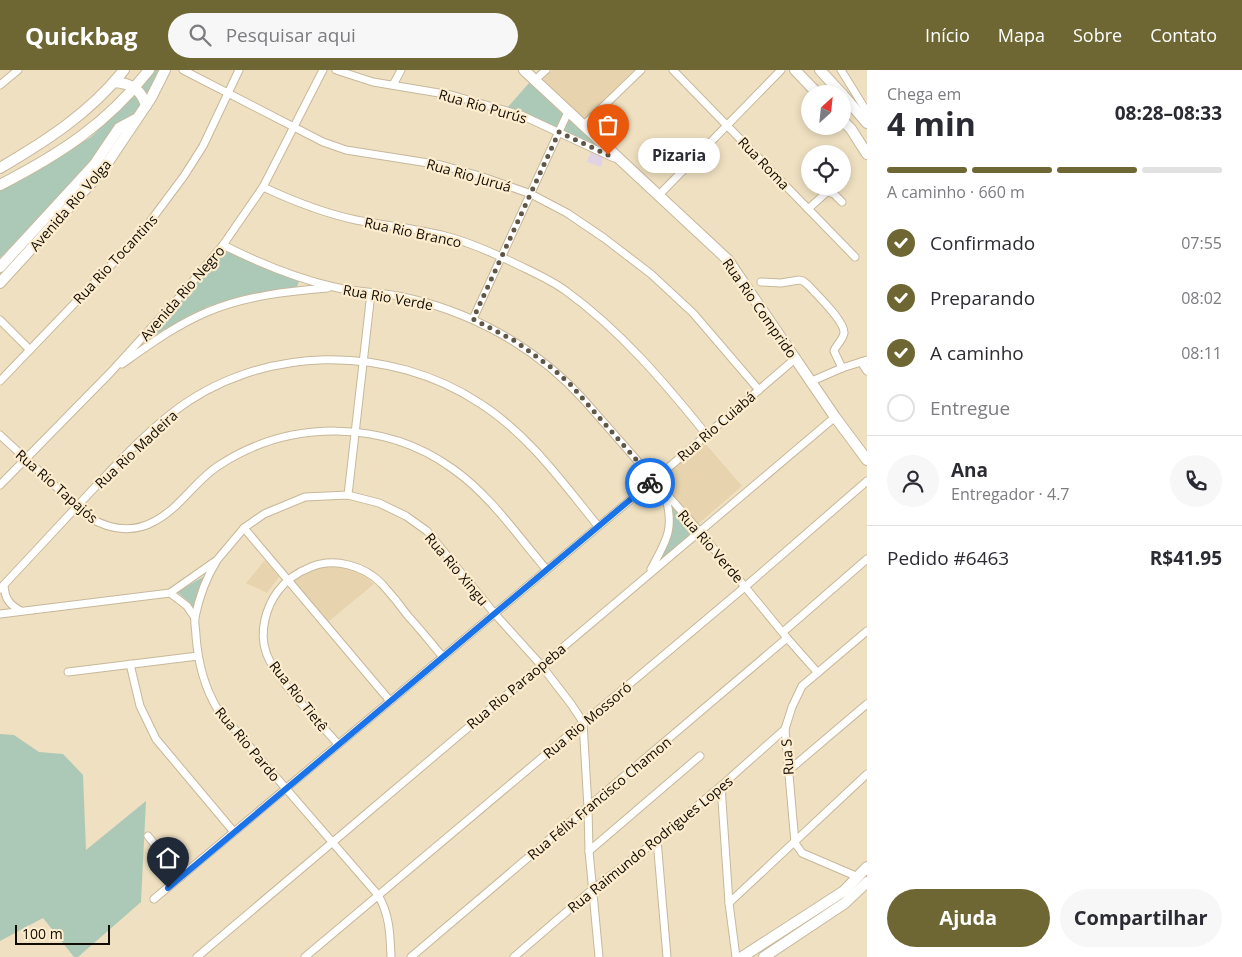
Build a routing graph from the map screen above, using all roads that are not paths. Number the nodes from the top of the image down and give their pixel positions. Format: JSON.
{"nodes":[{"id":1,"x":18,"y":70,"type":"edge"},
{"id":2,"x":124,"y":70,"type":"edge"},
{"id":3,"x":149,"y":70,"type":"edge"},
{"id":4,"x":164,"y":70,"type":"edge"},
{"id":5,"x":183,"y":70,"type":"edge"},
{"id":6,"x":239,"y":70,"type":"edge"},
{"id":7,"x":323,"y":70,"type":"edge"},
{"id":8,"x":336,"y":70,"type":"edge"},
{"id":9,"x":401,"y":70,"type":"edge"},
{"id":10,"x":524,"y":70,"type":"edge"},
{"id":11,"x":546,"y":70,"type":"edge"},
{"id":12,"x":641,"y":70,"type":"edge"},
{"id":13,"x":673,"y":70,"type":"edge"},
{"id":14,"x":781,"y":70,"type":"edge"},
{"id":15,"x":795,"y":70,"type":"edge"},
{"id":16,"x":841,"y":70,"type":"edge"},
{"id":17,"x":820,"y":71,"type":"edge"},
{"id":18,"x":846,"y":79,"type":"junction"},
{"id":19,"x":535,"y":80,"type":"junction"},
{"id":20,"x":114,"y":82,"type":"junction"},
{"id":21,"x":0,"y":85,"type":"edge"},
{"id":22,"x":393,"y":85,"type":"junction"},
{"id":23,"x":809,"y":85,"type":"edge"},
{"id":24,"x":834,"y":85,"type":"edge"},
{"id":25,"x":843,"y":85,"type":"edge"},
{"id":26,"x":136,"y":88,"type":"junction"},
{"id":27,"x":227,"y":93,"type":"junction"},
{"id":28,"x":851,"y":104,"type":"edge"},
{"id":29,"x":146,"y":106,"type":"junction"},
{"id":30,"x":568,"y":112,"type":"junction"},
{"id":31,"x":867,"y":112,"type":"edge"},
{"id":32,"x":137,"y":118,"type":"junction"},
{"id":33,"x":867,"y":123,"type":"edge"},
{"id":34,"x":582,"y":126,"type":"junction"},
{"id":35,"x":727,"y":126,"type":"junction"},
{"id":36,"x":294,"y":128,"type":"junction"},
{"id":37,"x":851,"y":129,"type":"edge"},
{"id":38,"x":559,"y":132,"type":"junction"},
{"id":39,"x":867,"y":154,"type":"edge"},
{"id":40,"x":624,"y":162,"type":"junction"},
{"id":41,"x":0,"y":168,"type":"edge"},
{"id":42,"x":0,"y":185,"type":"edge"},
{"id":43,"x":263,"y":187,"type":"junction"},
{"id":44,"x":531,"y":194,"type":"junction"},
{"id":45,"x":659,"y":195,"type":"junction"},
{"id":46,"x":842,"y":202,"type":"dead end"},
{"id":47,"x":808,"y":209,"type":"junction"},
{"id":48,"x":224,"y":245,"type":"junction"},
{"id":49,"x":855,"y":257,"type":"dead end"},
{"id":50,"x":502,"y":258,"type":"junction"},
{"id":51,"x":0,"y":267,"type":"edge"},
{"id":52,"x":302,"y":279,"type":"junction"},
{"id":53,"x":761,"y":282,"type":"dead end"},
{"id":54,"x":0,"y":283,"type":"edge"},
{"id":55,"x":336,"y":288,"type":"junction"},
{"id":56,"x":302,"y":290,"type":"junction"},
{"id":57,"x":371,"y":293,"type":"junction"},
{"id":58,"x":473,"y":319,"type":"junction"},
{"id":59,"x":0,"y":320,"type":"edge"},
{"id":60,"x":147,"y":332,"type":"junction"},
{"id":61,"x":157,"y":339,"type":"junction"},
{"id":62,"x":30,"y":350,"type":"junction"},
{"id":63,"x":796,"y":358,"type":"junction"},
{"id":64,"x":363,"y":361,"type":"junction"},
{"id":65,"x":864,"y":361,"type":"edge"},
{"id":66,"x":842,"y":368,"type":"junction"},
{"id":67,"x":867,"y":371,"type":"edge"},
{"id":68,"x":110,"y":372,"type":"junction"},
{"id":69,"x":0,"y":380,"type":"edge"},
{"id":70,"x":812,"y":381,"type":"junction"},
{"id":71,"x":759,"y":390,"type":"junction"},
{"id":72,"x":835,"y":417,"type":"junction"},
{"id":73,"x":356,"y":431,"type":"junction"},
{"id":74,"x":706,"y":434,"type":"junction"},
{"id":75,"x":0,"y":436,"type":"edge"},
{"id":76,"x":25,"y":459,"type":"junction"},
{"id":77,"x":867,"y":460,"type":"edge"},
{"id":78,"x":654,"y":480,"type":"junction"},
{"id":79,"x":867,"y":481,"type":"edge"},
{"id":80,"x":0,"y":486,"type":"edge"},
{"id":81,"x":664,"y":492,"type":"junction"},
{"id":82,"x":348,"y":495,"type":"junction"},
{"id":83,"x":76,"y":507,"type":"junction"},
{"id":84,"x":598,"y":526,"type":"junction"},
{"id":85,"x":244,"y":528,"type":"junction"},
{"id":86,"x":700,"y":532,"type":"junction"},
{"id":87,"x":867,"y":559,"type":"edge"},
{"id":88,"x":217,"y":560,"type":"junction"},
{"id":89,"x":546,"y":569,"type":"junction"},
{"id":90,"x":649,"y":573,"type":"junction"},
{"id":91,"x":288,"y":580,"type":"junction"},
{"id":92,"x":746,"y":586,"type":"junction"},
{"id":93,"x":2,"y":587,"type":"edge"},
{"id":94,"x":170,"y":593,"type":"junction"},
{"id":95,"x":21,"y":611,"type":"junction"},
{"id":96,"x":494,"y":613,"type":"junction"},
{"id":97,"x":0,"y":614,"type":"edge"},
{"id":98,"x":195,"y":618,"type":"junction"},
{"id":99,"x":867,"y":631,"type":"edge"},
{"id":100,"x":785,"y":635,"type":"junction"},
{"id":101,"x":198,"y":656,"type":"junction"},
{"id":102,"x":442,"y":657,"type":"junction"},
{"id":103,"x":130,"y":664,"type":"junction"},
{"id":104,"x":541,"y":665,"type":"junction"},
{"id":105,"x":68,"y":672,"type":"dead end"},
{"id":106,"x":818,"y":672,"type":"junction"},
{"id":107,"x":390,"y":701,"type":"junction"},
{"id":108,"x":867,"y":704,"type":"edge"},
{"id":109,"x":583,"y":722,"type":"junction"},
{"id":110,"x":786,"y":729,"type":"junction"},
{"id":111,"x":338,"y":744,"type":"junction"},
{"id":112,"x":700,"y":756,"type":"dead end"},
{"id":113,"x":788,"y":771,"type":"junction"},
{"id":114,"x":867,"y":774,"type":"edge"},
{"id":115,"x":721,"y":786,"type":"junction"},
{"id":116,"x":286,"y":789,"type":"junction"},
{"id":117,"x":588,"y":808,"type":"junction"},
{"id":118,"x":234,"y":832,"type":"junction"},
{"id":119,"x":148,"y":836,"type":"dead end"},
{"id":120,"x":657,"y":840,"type":"junction"},
{"id":121,"x":332,"y":843,"type":"junction"},
{"id":122,"x":795,"y":843,"type":"junction"},
{"id":123,"x":589,"y":851,"type":"junction"},
{"id":124,"x":867,"y":867,"type":"edge"},
{"id":125,"x":181,"y":877,"type":"junction"},
{"id":126,"x":862,"y":879,"type":"edge"},
{"id":127,"x":594,"y":889,"type":"junction"},
{"id":128,"x":378,"y":895,"type":"junction"},
{"id":129,"x":154,"y":899,"type":"dead end"},
{"id":130,"x":729,"y":904,"type":"junction"},
{"id":131,"x":767,"y":956,"type":"edge"},
{"id":132,"x":197,"y":957,"type":"edge"},
{"id":133,"x":305,"y":957,"type":"edge"},
{"id":134,"x":392,"y":957,"type":"edge"},
{"id":135,"x":411,"y":957,"type":"edge"},
{"id":136,"x":514,"y":957,"type":"edge"},
{"id":137,"x":599,"y":957,"type":"edge"},
{"id":138,"x":667,"y":957,"type":"edge"},
{"id":139,"x":736,"y":957,"type":"edge"},
{"id":140,"x":742,"y":957,"type":"edge"}],
"edges":[{"from":1,"to":21,"type":"street"},
{"from":2,"to":20,"type":"street"},
{"from":3,"to":26,"type":"street"},
{"from":4,"to":29,"type":"street"},
{"from":5,"to":27,"type":"street","name":"Rua Rio Juruá"},
{"from":6,"to":27,"type":"street","name":"Rua Rio Tocantins"},
{"from":7,"to":36,"type":"street","name":"Avenida Rio Negro"},
{"from":8,"to":22,"type":"street","name":"Rua Rio Purús"},
{"from":9,"to":22,"type":"street"},
{"from":10,"to":19,"type":"street","name":"Rua Rio Comprido"},
{"from":11,"to":19,"type":"street"},
{"from":12,"to":34,"type":"street"},
{"from":13,"to":35,"type":"street","name":"Rua Roma"},
{"from":14,"to":35,"type":"street"},
{"from":15,"to":23,"type":"street"},
{"from":16,"to":18,"type":"street"},
{"from":17,"to":24,"type":"street"},
{"from":18,"to":25,"type":"street"},
{"from":18,"to":31,"type":"street"},
{"from":19,"to":30,"type":"street","name":"Rua Rio Comprido"},
{"from":20,"to":26,"type":"street"},
{"from":20,"to":41,"type":"street"},
{"from":22,"to":38,"type":"street","name":"Rua Rio Purús"},
{"from":26,"to":29,"type":"street"},
{"from":26,"to":42,"type":"street"},
{"from":27,"to":36,"type":"street","name":"Rua Rio Juruá"},
{"from":27,"to":62,"type":"street","name":"Rua Rio Tocantins"},
{"from":28,"to":33,"type":"street"},
{"from":29,"to":32,"type":"street"},
{"from":30,"to":34,"type":"street","name":"Rua Rio Comprido"},
{"from":30,"to":38,"type":"street"},
{"from":32,"to":51,"type":"street","name":"Avenida Rio Volga"},
{"from":32,"to":54,"type":"street","name":"Avenida Rio Volga"},
{"from":34,"to":40,"type":"street","name":"Rua Rio Comprido"},
{"from":35,"to":45,"type":"street"},
{"from":35,"to":47,"type":"street","name":"Rua Roma"},
{"from":36,"to":43,"type":"street","name":"Avenida Rio Negro"},
{"from":36,"to":44,"type":"street","name":"Rua Rio Juruá"},
{"from":37,"to":39,"type":"street"},
{"from":38,"to":40,"type":"street","name":"Rua Rio Purús"},
{"from":38,"to":44,"type":"street"},
{"from":40,"to":45,"type":"street","name":"Rua Rio Comprido"},
{"from":43,"to":48,"type":"street","name":"Avenida Rio Negro"},
{"from":43,"to":50,"type":"street","name":"Rua Rio Branco"},
{"from":44,"to":50,"type":"street"},
{"from":44,"to":71,"type":"street","name":"Rua Rio Juruá"},
{"from":45,"to":63,"type":"street","name":"Rua Rio Comprido"},
{"from":46,"to":47,"type":"street"},
{"from":47,"to":49,"type":"street","name":"Rua Roma"},
{"from":48,"to":52,"type":"street","name":"Rua Rio Verde"},
{"from":48,"to":60,"type":"street","name":"Avenida Rio Negro"},
{"from":50,"to":58,"type":"street"},
{"from":50,"to":74,"type":"street","name":"Rua Rio Branco"},
{"from":52,"to":55,"type":"street","name":"Rua Rio Verde"},
{"from":52,"to":56,"type":"street"},
{"from":53,"to":66,"type":"street"},
{"from":55,"to":56,"type":"street","name":"Rua Rio Verde"},
{"from":55,"to":57,"type":"street","name":"Rua Rio Verde"},
{"from":56,"to":61,"type":"street","name":"Rua Rio Verde"},
{"from":57,"to":58,"type":"street","name":"Rua Rio Verde"},
{"from":57,"to":64,"type":"street"},
{"from":58,"to":78,"type":"street","name":"Rua Rio Verde"},
{"from":59,"to":62,"type":"street"},
{"from":60,"to":61,"type":"street"},
{"from":60,"to":68,"type":"street","name":"Avenida Rio Negro"},
{"from":61,"to":68,"type":"street","name":"Rua Rio Verde"},
{"from":62,"to":69,"type":"street","name":"Rua Rio Tocantins"},
{"from":63,"to":70,"type":"street","name":"Rua Rio Comprido"},
{"from":63,"to":71,"type":"street","name":"Rua Rio Cuiabá"},
{"from":64,"to":73,"type":"street"},
{"from":64,"to":83,"type":"street","name":"Rua Rio Madeira"},
{"from":64,"to":84,"type":"street","name":"Rua Rio Madeira"},
{"from":65,"to":66,"type":"street"},
{"from":65,"to":67,"type":"street"},
{"from":66,"to":70,"type":"street"},
{"from":68,"to":76,"type":"street","name":"Avenida Rio Negro"},
{"from":70,"to":72,"type":"street","name":"Rua Rio Comprido"},
{"from":71,"to":74,"type":"street","name":"Rua Rio Cuiabá"},
{"from":72,"to":77,"type":"street","name":"Rua Rio Comprido"},
{"from":72,"to":86,"type":"street","name":"Rua Rio Paraopeba"},
{"from":73,"to":82,"type":"street"},
{"from":73,"to":83,"type":"street","name":"Rua Rio Tapajós"},
{"from":73,"to":89,"type":"street","name":"Rua Rio Tapajós"},
{"from":74,"to":78,"type":"street","name":"Rua Rio Cuiabá"},
{"from":75,"to":76,"type":"street","name":"Rua Rio Tapajós"},
{"from":76,"to":80,"type":"street","name":"Avenida Rio Negro"},
{"from":76,"to":83,"type":"street","name":"Rua Rio Tapajós"},
{"from":78,"to":81,"type":"street","name":"Rua Rio Verde"},
{"from":78,"to":84,"type":"street","name":"Rua Rio Cuiabá"},
{"from":79,"to":92,"type":"street","name":"Rua Rio Mossoró"},
{"from":81,"to":86,"type":"street","name":"Rua Rio Verde"},
{"from":81,"to":90,"type":"street"},
{"from":82,"to":85,"type":"street","name":"Rua Rio Xingu"},
{"from":82,"to":96,"type":"street","name":"Rua Rio Xingu"},
{"from":83,"to":93,"type":"street","name":"Rua Rio Madeira"},
{"from":84,"to":89,"type":"street","name":"Rua Rio Cuiabá"},
{"from":85,"to":88,"type":"street","name":"Rua Rio Xingu"},
{"from":85,"to":91,"type":"street"},
{"from":86,"to":90,"type":"street","name":"Rua Rio Paraopeba"},
{"from":86,"to":92,"type":"street","name":"Rua Rio Verde"},
{"from":87,"to":100,"type":"street","name":"Rua Félix Francisco Chamon"},
{"from":88,"to":94,"type":"street","name":"Rua Rio Xingu"},
{"from":88,"to":98,"type":"street","name":"Rua Rio Pardo"},
{"from":89,"to":96,"type":"street","name":"Rua Rio Cuiabá"},
{"from":90,"to":104,"type":"street","name":"Rua Rio Paraopeba"},
{"from":91,"to":102,"type":"street","name":"Rua Rio Tietê"},
{"from":91,"to":107,"type":"street"},
{"from":91,"to":111,"type":"street","name":"Rua Rio Tietê"},
{"from":92,"to":100,"type":"street","name":"Rua Rio Verde"},
{"from":92,"to":109,"type":"street","name":"Rua Rio Mossoró"},
{"from":93,"to":95,"type":"street","name":"Rua Rio Madeira"},
{"from":94,"to":95,"type":"street","name":"Rua Rio Xingu"},
{"from":94,"to":98,"type":"street"},
{"from":95,"to":97,"type":"street","name":"Rua Rio Xingu"},
{"from":96,"to":102,"type":"street","name":"Rua Rio Cuiabá"},
{"from":96,"to":104,"type":"street","name":"Rua Rio Xingu"},
{"from":98,"to":101,"type":"street","name":"Rua Rio Pardo"},
{"from":99,"to":106,"type":"street","name":"Rua S"},
{"from":100,"to":106,"type":"street","name":"Rua Rio Verde"},
{"from":100,"to":117,"type":"street","name":"Rua Félix Francisco Chamon"},
{"from":101,"to":103,"type":"street"},
{"from":101,"to":116,"type":"street","name":"Rua Rio Pardo"},
{"from":102,"to":107,"type":"street","name":"Rua Rio Cuiabá"},
{"from":103,"to":105,"type":"street"},
{"from":103,"to":118,"type":"street"},
{"from":104,"to":109,"type":"street","name":"Rua Rio Xingu"},
{"from":104,"to":121,"type":"street","name":"Rua Rio Paraopeba"},
{"from":106,"to":110,"type":"street","name":"Rua S"},
{"from":107,"to":111,"type":"street","name":"Rua Rio Cuiabá"},
{"from":108,"to":113,"type":"street"},
{"from":109,"to":117,"type":"street"},
{"from":109,"to":128,"type":"street","name":"Rua Rio Mossoró"},
{"from":110,"to":113,"type":"street","name":"Rua S"},
{"from":110,"to":115,"type":"street","name":"Rua Raimundo Rodrigues Lopes"},
{"from":111,"to":116,"type":"street","name":"Rua Rio Cuiabá"},
{"from":112,"to":123,"type":"street"},
{"from":113,"to":122,"type":"street","name":"Rua S"},
{"from":114,"to":122,"type":"street"},
{"from":115,"to":120,"type":"street","name":"Rua Raimundo Rodrigues Lopes"},
{"from":115,"to":130,"type":"street"},
{"from":116,"to":118,"type":"street","name":"Rua Rio Cuiabá"},
{"from":116,"to":121,"type":"street","name":"Rua Rio Pardo"},
{"from":117,"to":123,"type":"street"},
{"from":117,"to":135,"type":"street","name":"Rua Félix Francisco Chamon"},
{"from":118,"to":125,"type":"street","name":"Rua Rio Cuiabá"},
{"from":119,"to":125,"type":"street"},
{"from":120,"to":127,"type":"street","name":"Rua Raimundo Rodrigues Lopes"},
{"from":120,"to":138,"type":"street"},
{"from":121,"to":128,"type":"street","name":"Rua Rio Pardo"},
{"from":121,"to":132,"type":"street","name":"Rua Rio Paraopeba"},
{"from":122,"to":126,"type":"street"},
{"from":122,"to":130,"type":"street"},
{"from":123,"to":127,"type":"street"},
{"from":124,"to":126,"type":"street"},
{"from":125,"to":129,"type":"street","name":"Rua Rio Cuiabá"},
{"from":126,"to":131,"type":"street"},
{"from":126,"to":140,"type":"street"},
{"from":127,"to":136,"type":"street","name":"Rua Raimundo Rodrigues Lopes"},
{"from":127,"to":137,"type":"street"},
{"from":128,"to":133,"type":"street","name":"Rua Rio Mossoró"},
{"from":128,"to":134,"type":"street","name":"Rua Rio Pardo"},
{"from":130,"to":139,"type":"street"}]}
